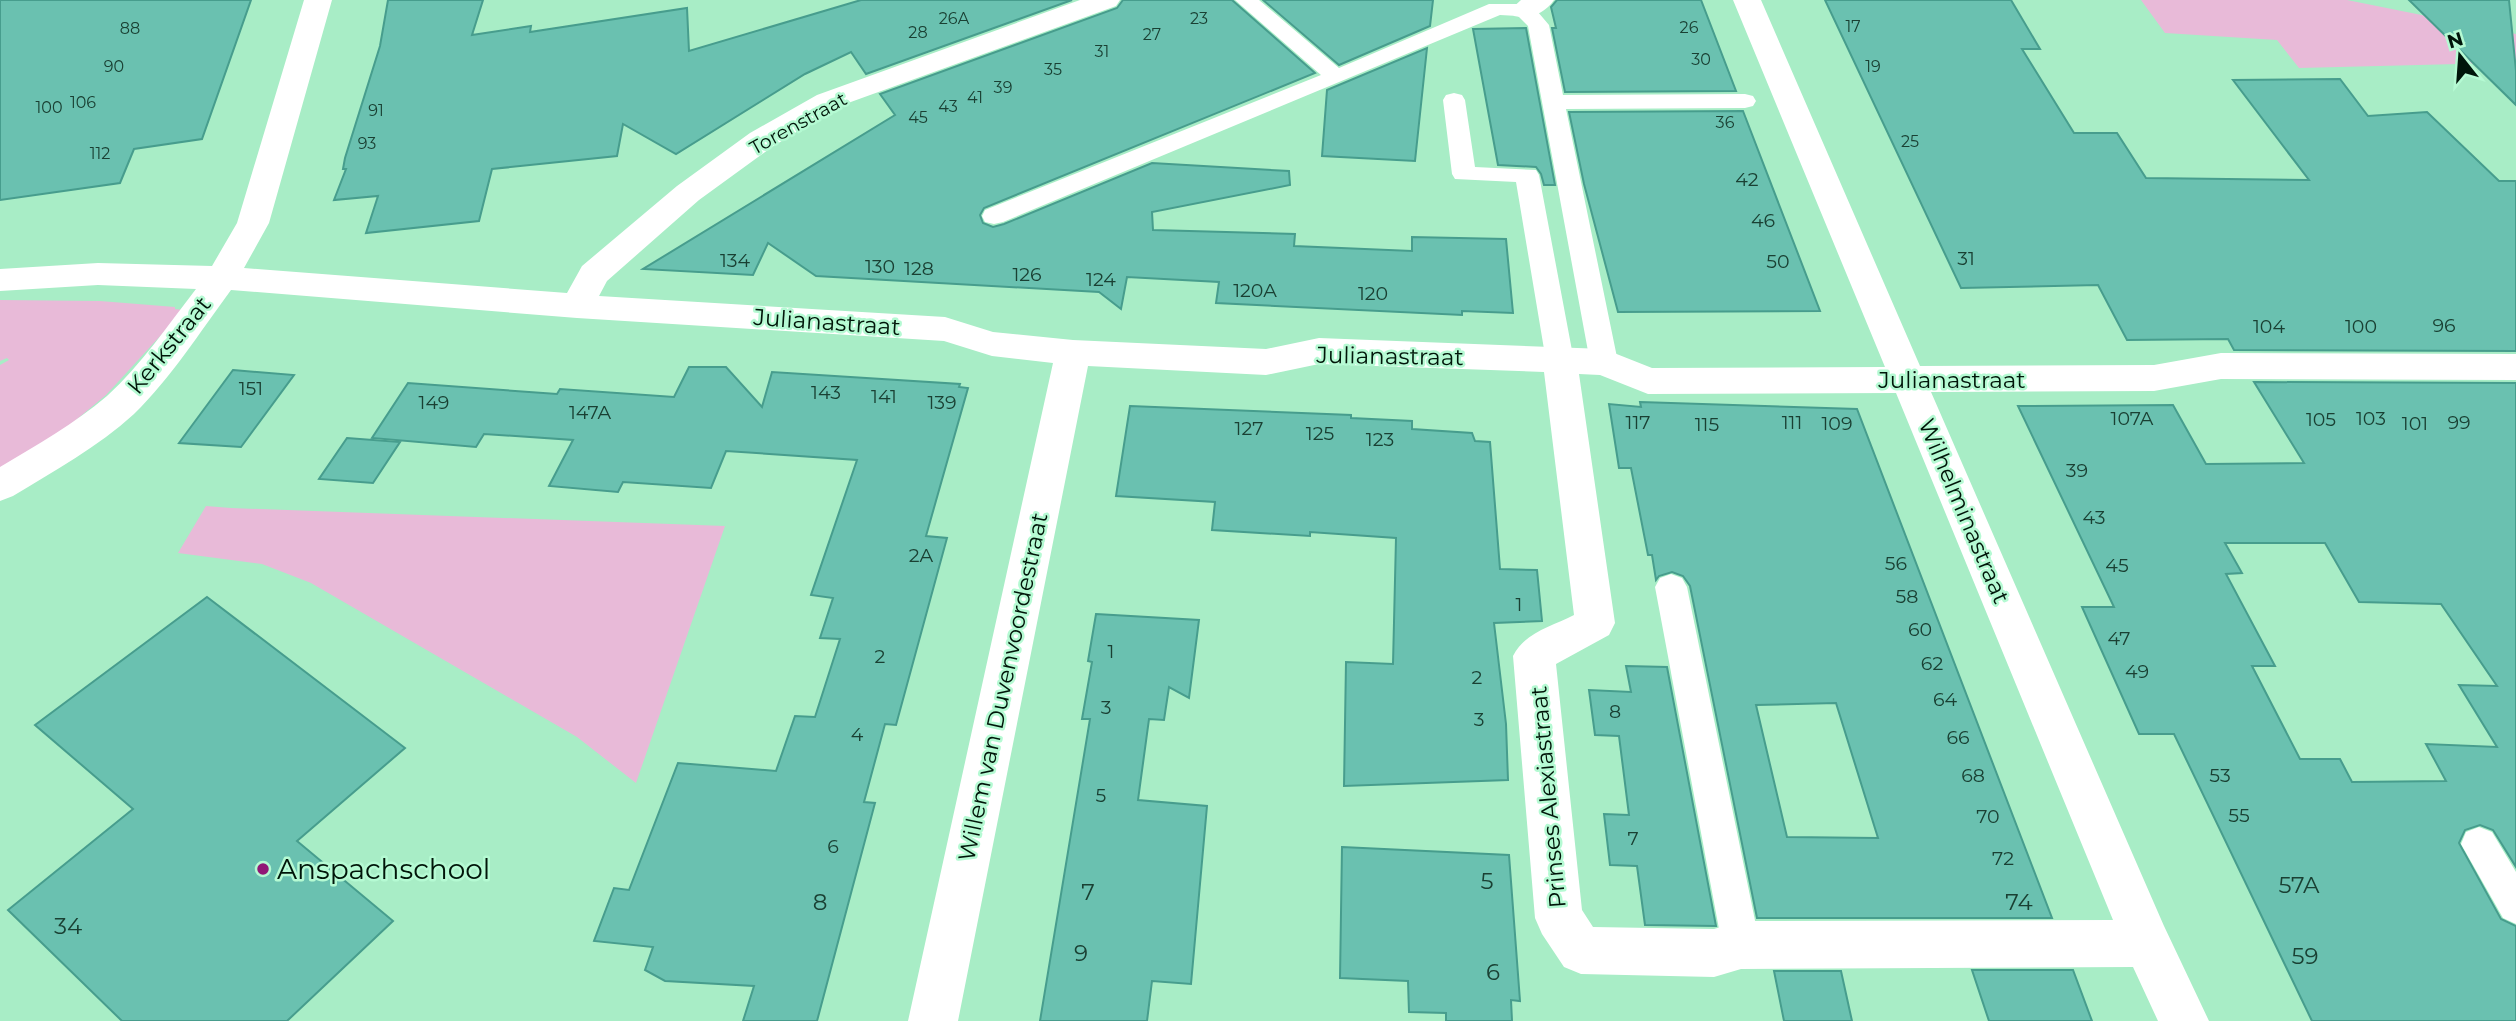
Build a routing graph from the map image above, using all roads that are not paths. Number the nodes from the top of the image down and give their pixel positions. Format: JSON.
{"nodes":[{"id":1,"x":318,"y":0,"type":"edge"},
{"id":2,"x":1106,"y":0,"type":"edge"},
{"id":3,"x":1245,"y":0,"type":"edge"},
{"id":4,"x":1747,"y":0,"type":"edge"},
{"id":5,"x":1532,"y":5,"type":"edge"},
{"id":6,"x":1336,"y":78,"type":"junction"},
{"id":7,"x":1454,"y":100,"type":"dead end"},
{"id":8,"x":1745,"y":101,"type":"dead end"},
{"id":9,"x":1554,"y":102,"type":"junction"},
{"id":10,"x":993,"y":216,"type":"dead end"},
{"id":11,"x":222,"y":278,"type":"junction"},
{"id":12,"x":0,"y":280,"type":"edge"},
{"id":13,"x":577,"y":306,"type":"junction"},
{"id":14,"x":1073,"y":353,"type":"junction"},
{"id":15,"x":1560,"y":361,"type":"junction"},
{"id":16,"x":1604,"y":362,"type":"junction"},
{"id":17,"x":2516,"y":367,"type":"edge"},
{"id":18,"x":1910,"y":380,"type":"junction"},
{"id":19,"x":0,"y":486,"type":"edge"},
{"id":20,"x":1671,"y":587,"type":"dead end"},
{"id":21,"x":2479,"y":844,"type":"dead end"},
{"id":22,"x":2516,"y":906,"type":"edge"},
{"id":23,"x":2147,"y":943,"type":"junction"},
{"id":24,"x":1741,"y":945,"type":"junction"},
{"id":25,"x":933,"y":1021,"type":"edge"},
{"id":26,"x":2184,"y":1021,"type":"edge"}],
"edges":[{"from":1,"to":11,"type":"street"},
{"from":2,"to":13,"type":"street","name":"Torenstraat"},
{"from":3,"to":6,"type":"lane"},
{"from":4,"to":18,"type":"street","name":"Wilhelminastraat"},
{"from":5,"to":6,"type":"lane"},
{"from":5,"to":9,"type":"lane"},
{"from":6,"to":10,"type":"lane"},
{"from":7,"to":15,"type":"lane"},
{"from":8,"to":9,"type":"lane"},
{"from":9,"to":16,"type":"lane"},
{"from":11,"to":12,"type":"street","name":"Kerkstraat"},
{"from":11,"to":13,"type":"street","name":"Julianastraat"},
{"from":11,"to":19,"type":"street","name":"Kerkstraat"},
{"from":13,"to":14,"type":"street","name":"Julianastraat"},
{"from":14,"to":15,"type":"street","name":"Julianastraat"},
{"from":14,"to":25,"type":"street","name":"Willem van Duvenvoordestraat"},
{"from":15,"to":16,"type":"street","name":"Julianastraat"},
{"from":15,"to":24,"type":"street","name":"Prinses Alexiastraat"},
{"from":16,"to":18,"type":"street","name":"Julianastraat"},
{"from":17,"to":18,"type":"street","name":"Julianastraat"},
{"from":18,"to":23,"type":"street","name":"Wilhelminastraat"},
{"from":20,"to":24,"type":"lane"},
{"from":21,"to":22,"type":"lane"},
{"from":23,"to":24,"type":"street","name":"Prinses Alexiastraat"},
{"from":23,"to":26,"type":"street","name":"Wilhelminastraat"}]}
